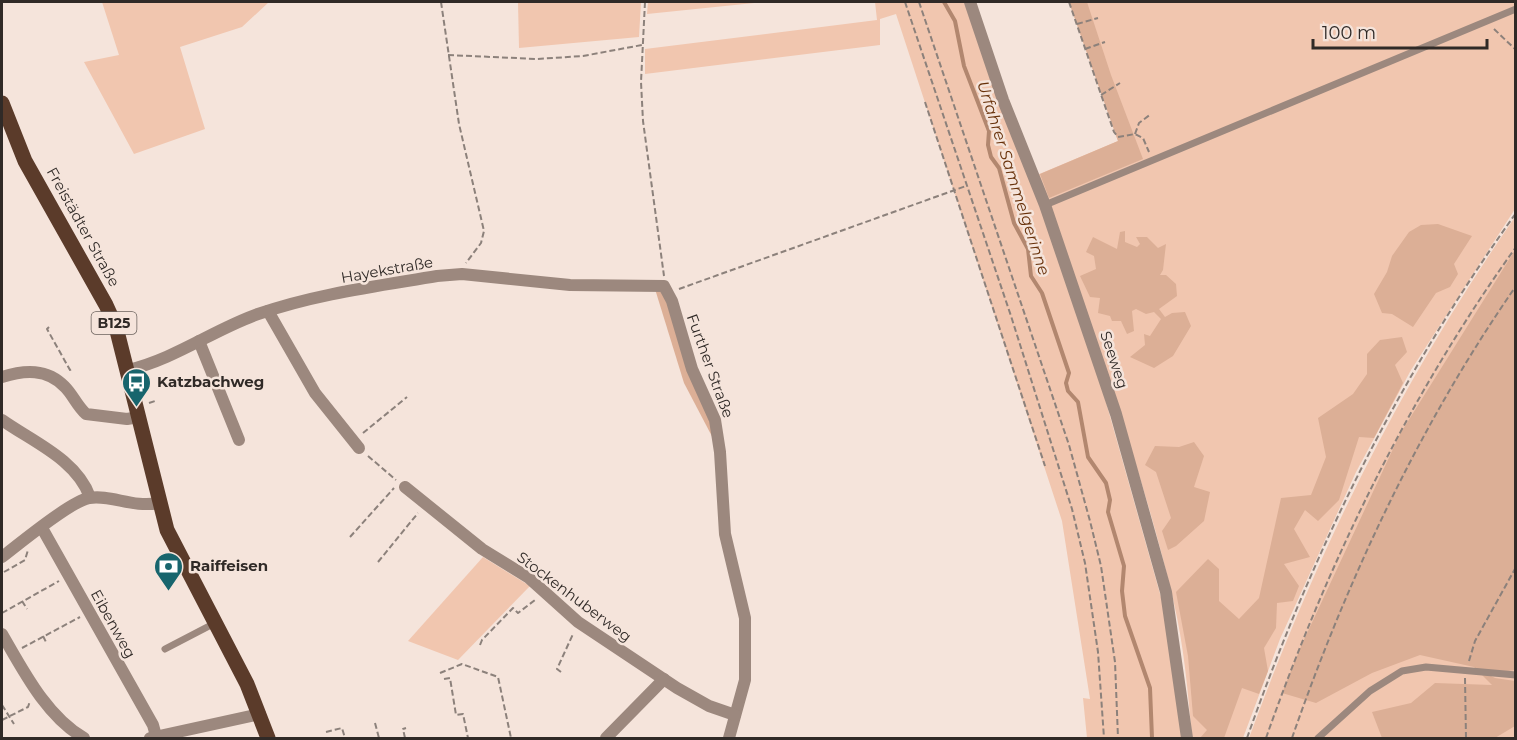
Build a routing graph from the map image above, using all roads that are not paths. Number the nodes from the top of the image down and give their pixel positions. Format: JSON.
{"nodes":[{"id":1,"x":970,"y":2,"type":"edge"},
{"id":2,"x":1515,"y":9,"type":"edge"},
{"id":3,"x":2,"y":103,"type":"edge"},
{"id":4,"x":1045,"y":205,"type":"junction"},
{"id":5,"x":666,"y":289,"type":"joint"},
{"id":6,"x":268,"y":311,"type":"junction"},
{"id":7,"x":199,"y":341,"type":"junction"},
{"id":8,"x":128,"y":370,"type":"junction"},
{"id":9,"x":2,"y":377,"type":"edge"},
{"id":10,"x":139,"y":417,"type":"junction"},
{"id":11,"x":2,"y":420,"type":"edge"},
{"id":12,"x":239,"y":440,"type":"dead end"},
{"id":13,"x":356,"y":444,"type":"road end"},
{"id":14,"x":405,"y":487,"type":"dead end"},
{"id":15,"x":90,"y":497,"type":"junction"},
{"id":16,"x":158,"y":503,"type":"junction"},
{"id":17,"x":42,"y":528,"type":"junction"},
{"id":18,"x":2,"y":557,"type":"edge"},
{"id":19,"x":215,"y":623,"type":"junction"},
{"id":20,"x":2,"y":634,"type":"edge"},
{"id":21,"x":165,"y":649,"type":"dead end"},
{"id":22,"x":1515,"y":675,"type":"edge"},
{"id":23,"x":664,"y":680,"type":"junction"},
{"id":24,"x":260,"y":714,"type":"junction"},
{"id":25,"x":735,"y":715,"type":"junction"},
{"id":26,"x":195,"y":733,"type":"edge"},
{"id":27,"x":152,"y":737,"type":"edge"},
{"id":28,"x":84,"y":738,"type":"edge"},
{"id":29,"x":268,"y":738,"type":"edge"},
{"id":30,"x":606,"y":738,"type":"edge"},
{"id":31,"x":729,"y":738,"type":"edge"},
{"id":32,"x":1187,"y":738,"type":"edge"},
{"id":33,"x":1318,"y":738,"type":"edge"}],
"edges":[{"from":1,"to":4,"type":"street","name":"Seeweg"},
{"from":2,"to":4,"type":"lane"},
{"from":3,"to":8,"type":"main road","name":"Freistädter Straße","number":"B125"},
{"from":4,"to":32,"type":"street","name":"Seeweg"},
{"from":5,"to":6,"type":"street","name":"Hayekstraße"},
{"from":5,"to":25,"type":"street","name":"Further Straße"},
{"from":6,"to":7,"type":"street","name":"Hayekstraße"},
{"from":6,"to":13,"type":"street"},
{"from":7,"to":8,"type":"street","name":"Hayekstraße"},
{"from":7,"to":12,"type":"street"},
{"from":8,"to":10,"type":"main road","name":"Freistädter Straße","number":"B125"},
{"from":9,"to":10,"type":"street"},
{"from":10,"to":16,"type":"main road","name":"Freistädter Straße","number":"B125"},
{"from":11,"to":15,"type":"street"},
{"from":14,"to":23,"type":"street","name":"Stockenhuberweg"},
{"from":15,"to":16,"type":"street"},
{"from":15,"to":17,"type":"street"},
{"from":16,"to":19,"type":"main road","name":"Freistädter Straße","number":"B125"},
{"from":17,"to":18,"type":"street"},
{"from":17,"to":27,"type":"street","name":"Eibenweg"},
{"from":19,"to":21,"type":"lane"},
{"from":19,"to":24,"type":"main road","name":"Freistädter Straße","number":"B125"},
{"from":20,"to":28,"type":"street"},
{"from":22,"to":33,"type":"lane"},
{"from":23,"to":25,"type":"street","name":"Stockenhuberweg"},
{"from":23,"to":30,"type":"street"},
{"from":24,"to":26,"type":"street","name":"Eibenweg"},
{"from":24,"to":29,"type":"main road","name":"Freistädter Straße","number":"B125"},
{"from":25,"to":31,"type":"street","name":"Further Straße"},
{"from":26,"to":27,"type":"street","name":"Eibenweg"}]}
